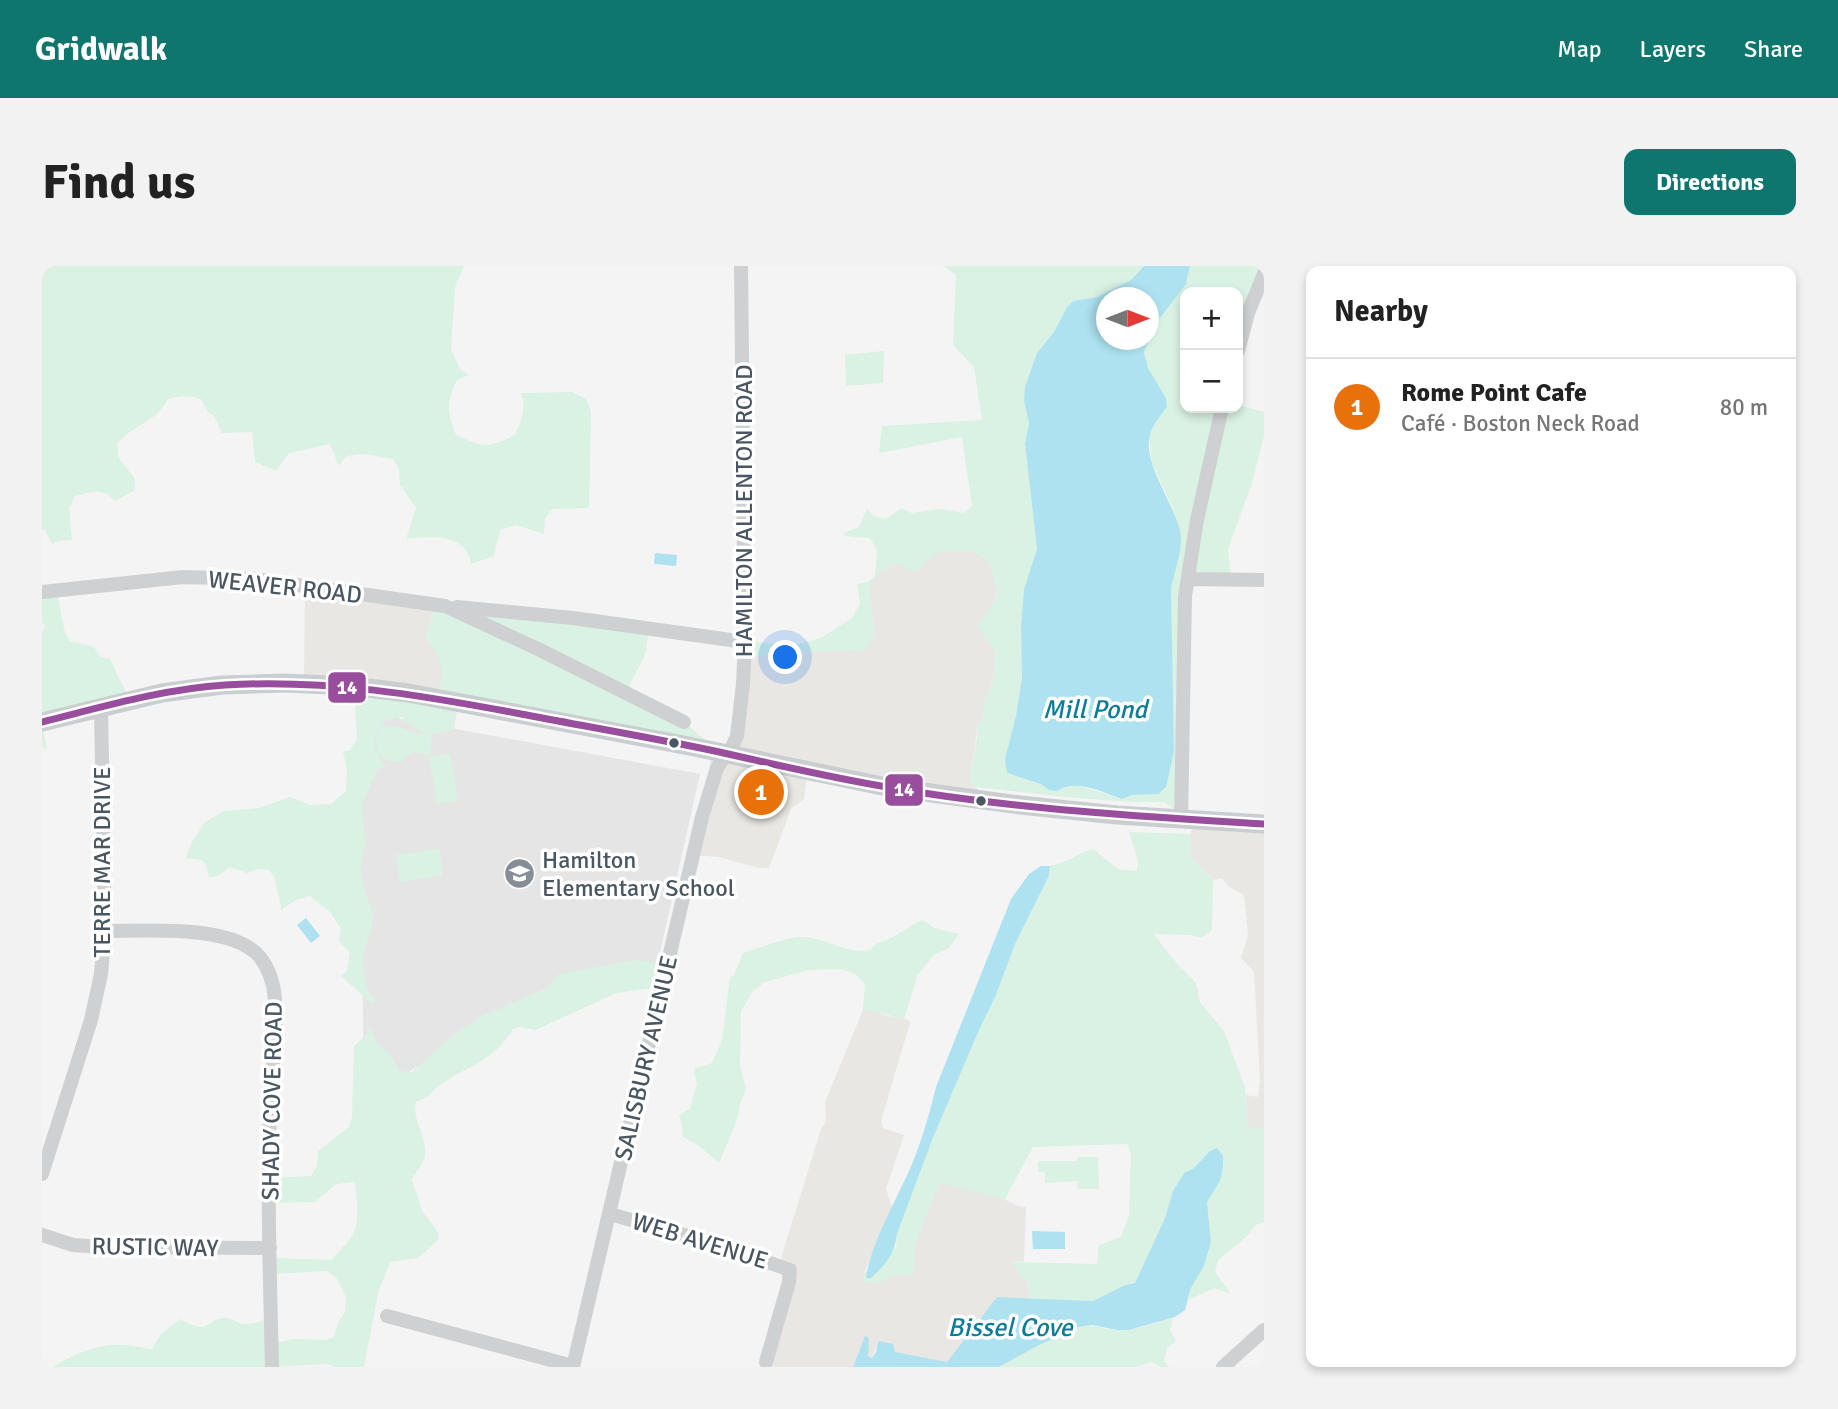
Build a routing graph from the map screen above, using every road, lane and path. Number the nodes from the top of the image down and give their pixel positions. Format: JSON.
{"nodes":[{"id":1,"x":741,"y":266,"type":"edge"},
{"id":2,"x":1264,"y":274,"type":"edge"},
{"id":3,"x":1238,"y":350,"type":"edge"},
{"id":4,"x":1221,"y":413,"type":"edge"},
{"id":5,"x":1188,"y":579,"type":"junction"},
{"id":6,"x":1264,"y":580,"type":"edge"},
{"id":7,"x":42,"y":592,"type":"edge"},
{"id":8,"x":445,"y":606,"type":"junction"},
{"id":9,"x":745,"y":642,"type":"junction"},
{"id":10,"x":101,"y":709,"type":"junction"},
{"id":11,"x":42,"y":722,"type":"edge"},
{"id":12,"x":684,"y":722,"type":"dead end"},
{"id":13,"x":728,"y":754,"type":"junction"},
{"id":14,"x":1181,"y":820,"type":"junction"},
{"id":15,"x":1264,"y":824,"type":"edge"},
{"id":16,"x":105,"y":931,"type":"junction"},
{"id":17,"x":42,"y":1174,"type":"edge"},
{"id":18,"x":610,"y":1214,"type":"junction"},
{"id":19,"x":42,"y":1235,"type":"edge"},
{"id":20,"x":270,"y":1248,"type":"junction"},
{"id":21,"x":387,"y":1317,"type":"dead end"},
{"id":22,"x":1264,"y":1329,"type":"edge"},
{"id":23,"x":766,"y":1362,"type":"dead end"},
{"id":24,"x":573,"y":1366,"type":"edge"},
{"id":25,"x":272,"y":1367,"type":"edge"},
{"id":26,"x":1223,"y":1367,"type":"edge"}],
"edges":[{"from":1,"to":9,"type":"street","name":"HAMILTON ALLENTON ROAD"},
{"from":2,"to":3,"type":"street"},
{"from":4,"to":5,"type":"street"},
{"from":5,"to":6,"type":"street"},
{"from":5,"to":14,"type":"street"},
{"from":7,"to":8,"type":"street","name":"WEAVER ROAD"},
{"from":8,"to":9,"type":"street","name":"WEAVER ROAD"},
{"from":8,"to":12,"type":"street","name":"WEAVER ROAD"},
{"from":9,"to":13,"type":"street","name":"HAMILTON ALLENTON ROAD"},
{"from":10,"to":11,"type":"main road"},
{"from":10,"to":13,"type":"main road"},
{"from":10,"to":16,"type":"street","name":"TERRE MAR DRIVE"},
{"from":13,"to":14,"type":"main road"},
{"from":13,"to":18,"type":"street","name":"SALISBURY AVENUE"},
{"from":14,"to":15,"type":"main road"},
{"from":16,"to":17,"type":"street","name":"TERRE MAR DRIVE"},
{"from":16,"to":20,"type":"street","name":"SHADY COVE ROAD"},
{"from":18,"to":23,"type":"street","name":"WEB AVENUE"},
{"from":18,"to":24,"type":"street","name":"SALISBURY AVENUE"},
{"from":19,"to":20,"type":"street","name":"RUSTIC WAY"},
{"from":20,"to":25,"type":"street","name":"SHADY COVE ROAD"},
{"from":21,"to":24,"type":"street"},
{"from":22,"to":26,"type":"street"}]}
